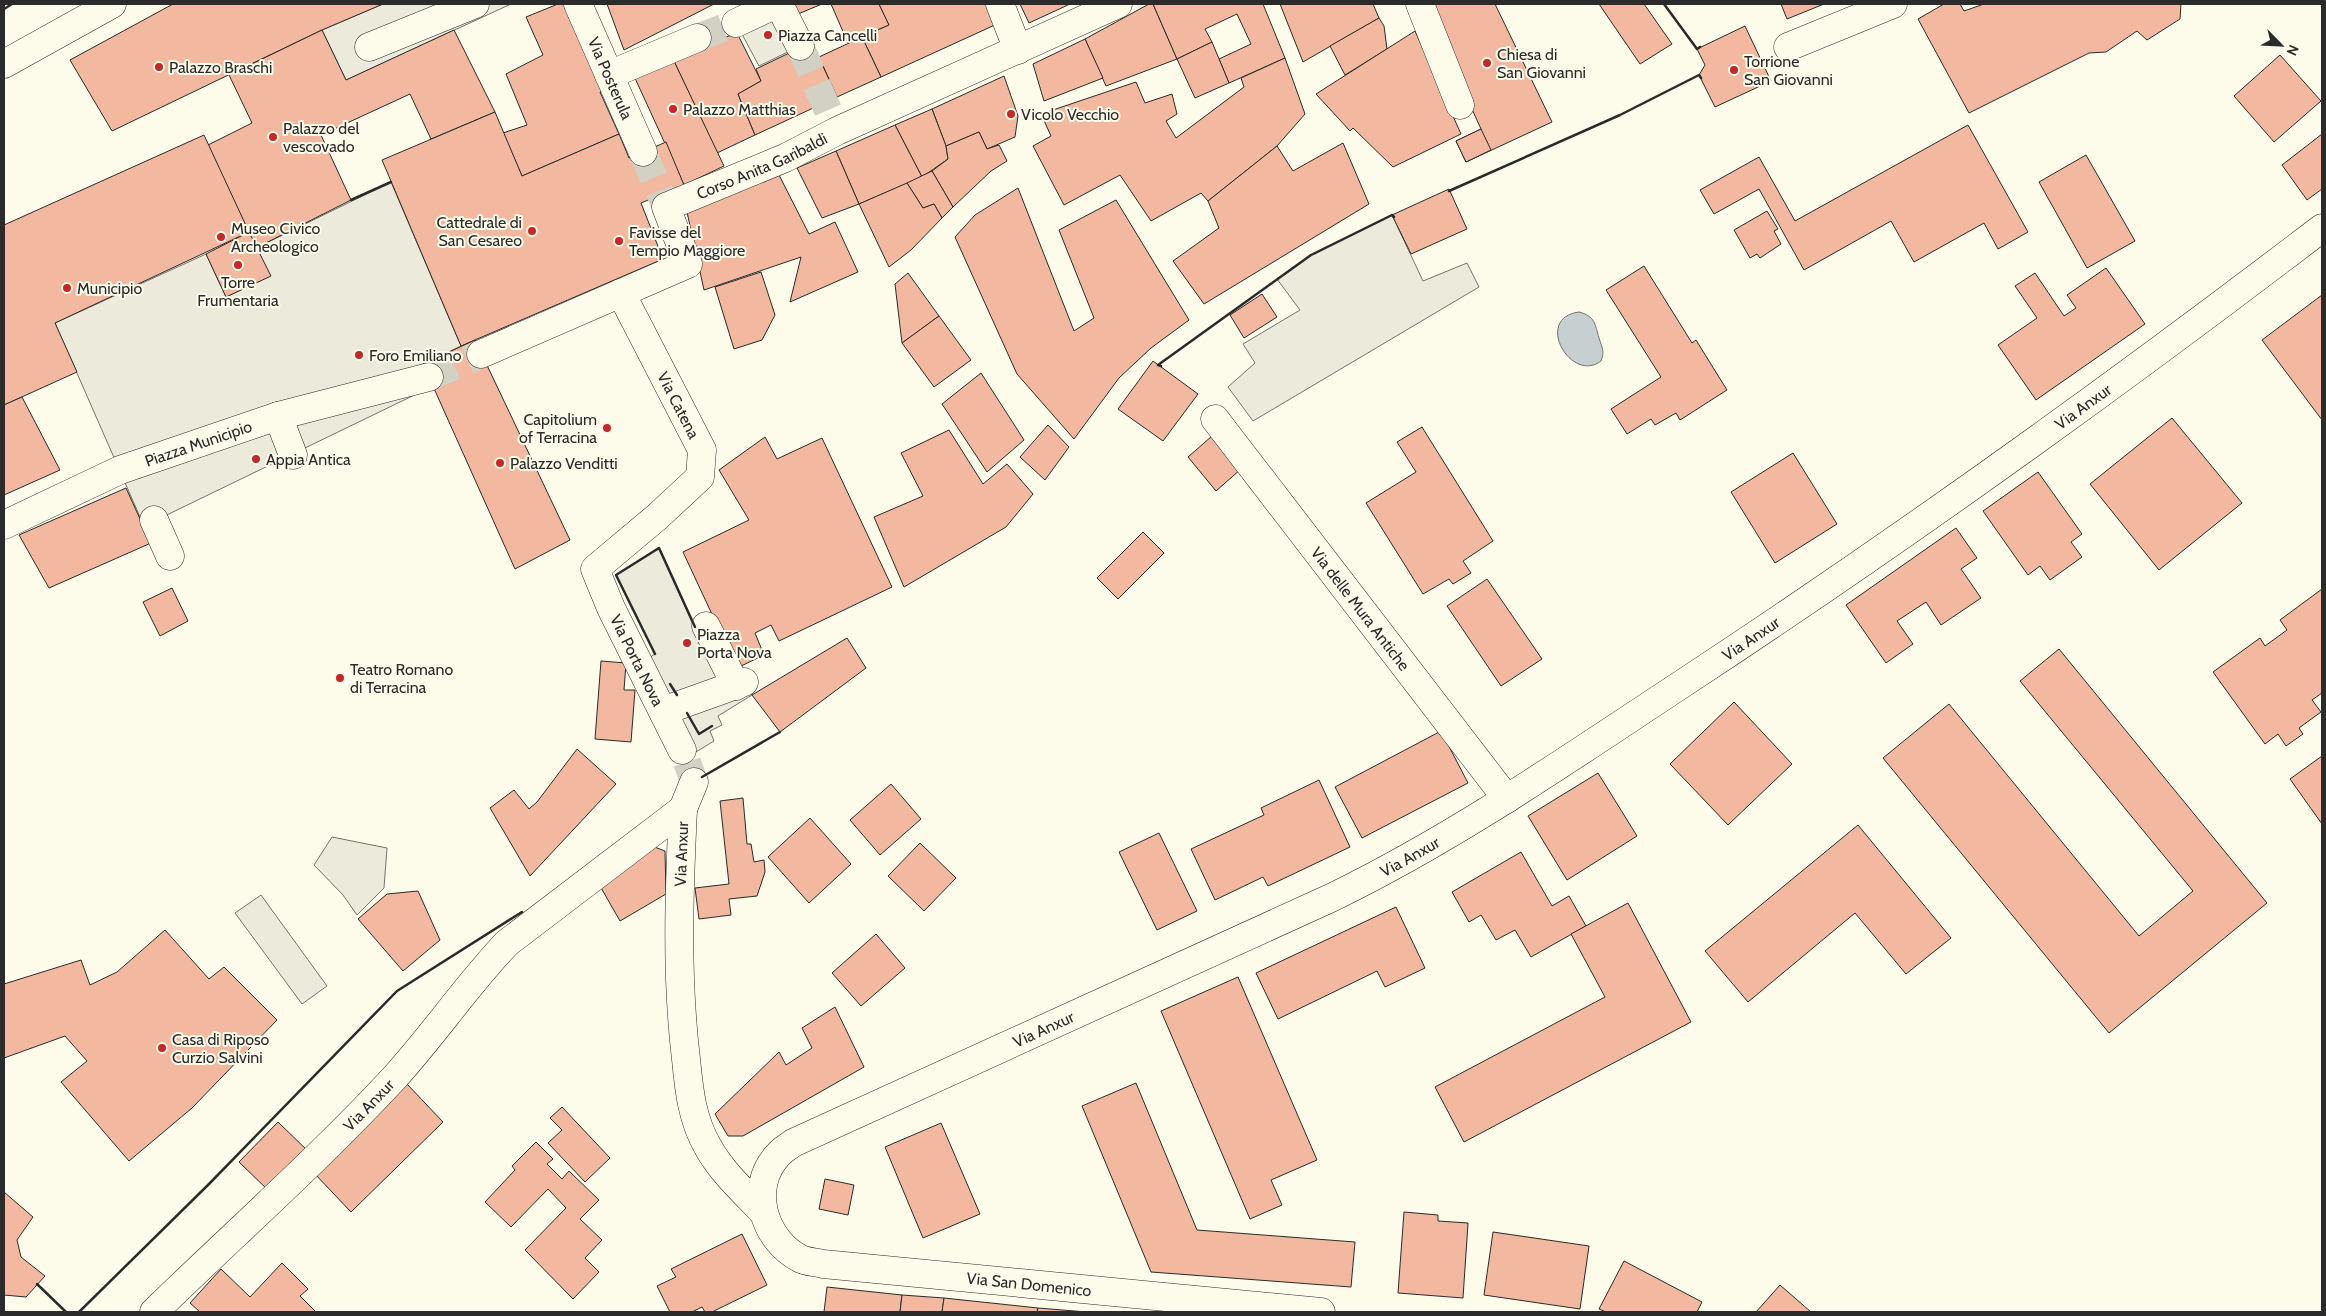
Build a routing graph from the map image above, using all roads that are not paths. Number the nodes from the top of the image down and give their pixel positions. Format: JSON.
{"nodes":[{"id":1,"x":112,"y":4,"type":"edge"},
{"id":2,"x":475,"y":4,"type":"edge"},
{"id":3,"x":578,"y":4,"type":"edge"},
{"id":4,"x":777,"y":4,"type":"edge"},
{"id":5,"x":1000,"y":4,"type":"edge"},
{"id":6,"x":1118,"y":4,"type":"edge"},
{"id":7,"x":1420,"y":4,"type":"edge"},
{"id":8,"x":1891,"y":4,"type":"edge"},
{"id":9,"x":736,"y":23,"type":"tunnel mouth"},
{"id":10,"x":697,"y":38,"type":"tunnel mouth"},
{"id":11,"x":800,"y":46,"type":"tunnel mouth"},
{"id":12,"x":369,"y":47,"type":"dead end"},
{"id":13,"x":1788,"y":47,"type":"dead end"},
{"id":14,"x":1018,"y":50,"type":"junction"},
{"id":15,"x":4,"y":64,"type":"edge"},
{"id":16,"x":609,"y":75,"type":"junction"},
{"id":17,"x":1460,"y":105,"type":"dead end"},
{"id":18,"x":643,"y":152,"type":"tunnel mouth"},
{"id":19,"x":2322,"y":228,"type":"edge"},
{"id":20,"x":621,"y":293,"type":"junction"},
{"id":21,"x":482,"y":354,"type":"tunnel mouth"},
{"id":22,"x":429,"y":377,"type":"tunnel mouth"},
{"id":23,"x":278,"y":416,"type":"junction"},
{"id":24,"x":1215,"y":419,"type":"dead end"},
{"id":25,"x":293,"y":455,"type":"dead end"},
{"id":26,"x":154,"y":520,"type":"dead end"},
{"id":27,"x":4,"y":525,"type":"edge"},
{"id":28,"x":170,"y":556,"type":"dead end"},
{"id":29,"x":594,"y":569,"type":"joint"},
{"id":30,"x":706,"y":626,"type":"dead end"},
{"id":31,"x":663,"y":711,"type":"junction"},
{"id":32,"x":1507,"y":799,"type":"junction"},
{"id":33,"x":682,"y":809,"type":"junction"},
{"id":34,"x":762,"y":1211,"type":"junction"},
{"id":35,"x":154,"y":1312,"type":"edge"},
{"id":36,"x":1322,"y":1312,"type":"edge"}],
"edges":[{"from":1,"to":15,"type":"street"},
{"from":2,"to":12,"type":"street"},
{"from":3,"to":16,"type":"street","name":"Via Posterula"},
{"from":4,"to":9,"type":"street"},
{"from":4,"to":11,"type":"street"},
{"from":5,"to":14,"type":"street"},
{"from":6,"to":14,"type":"street","name":"Corso Anita Garibaldi"},
{"from":7,"to":17,"type":"street"},
{"from":8,"to":13,"type":"street"},
{"from":10,"to":16,"type":"street"},
{"from":14,"to":20,"type":"street","name":"Corso Anita Garibaldi"},
{"from":16,"to":18,"type":"street","name":"Via Posterula"},
{"from":19,"to":32,"type":"street","name":"Via Anxur"},
{"from":20,"to":21,"type":"street","name":"Corso Anita Garibaldi"},
{"from":20,"to":29,"type":"street","name":"Via Catena"},
{"from":22,"to":23,"type":"street","name":"Piazza Municipio"},
{"from":23,"to":25,"type":"street"},
{"from":23,"to":27,"type":"street","name":"Piazza Municipio"},
{"from":24,"to":32,"type":"street","name":"Via delle Mura Antiche"},
{"from":26,"to":28,"type":"street"},
{"from":29,"to":31,"type":"street","name":"Via Porta Nova"},
{"from":30,"to":31,"type":"street"},
{"from":31,"to":33,"type":"street","name":"Via Porta Nova"},
{"from":32,"to":34,"type":"street","name":"Via Anxur"},
{"from":33,"to":34,"type":"street","name":"Via Anxur"},
{"from":33,"to":35,"type":"street","name":"Via Anxur"},
{"from":34,"to":36,"type":"street","name":"Via San Domenico"}]}
